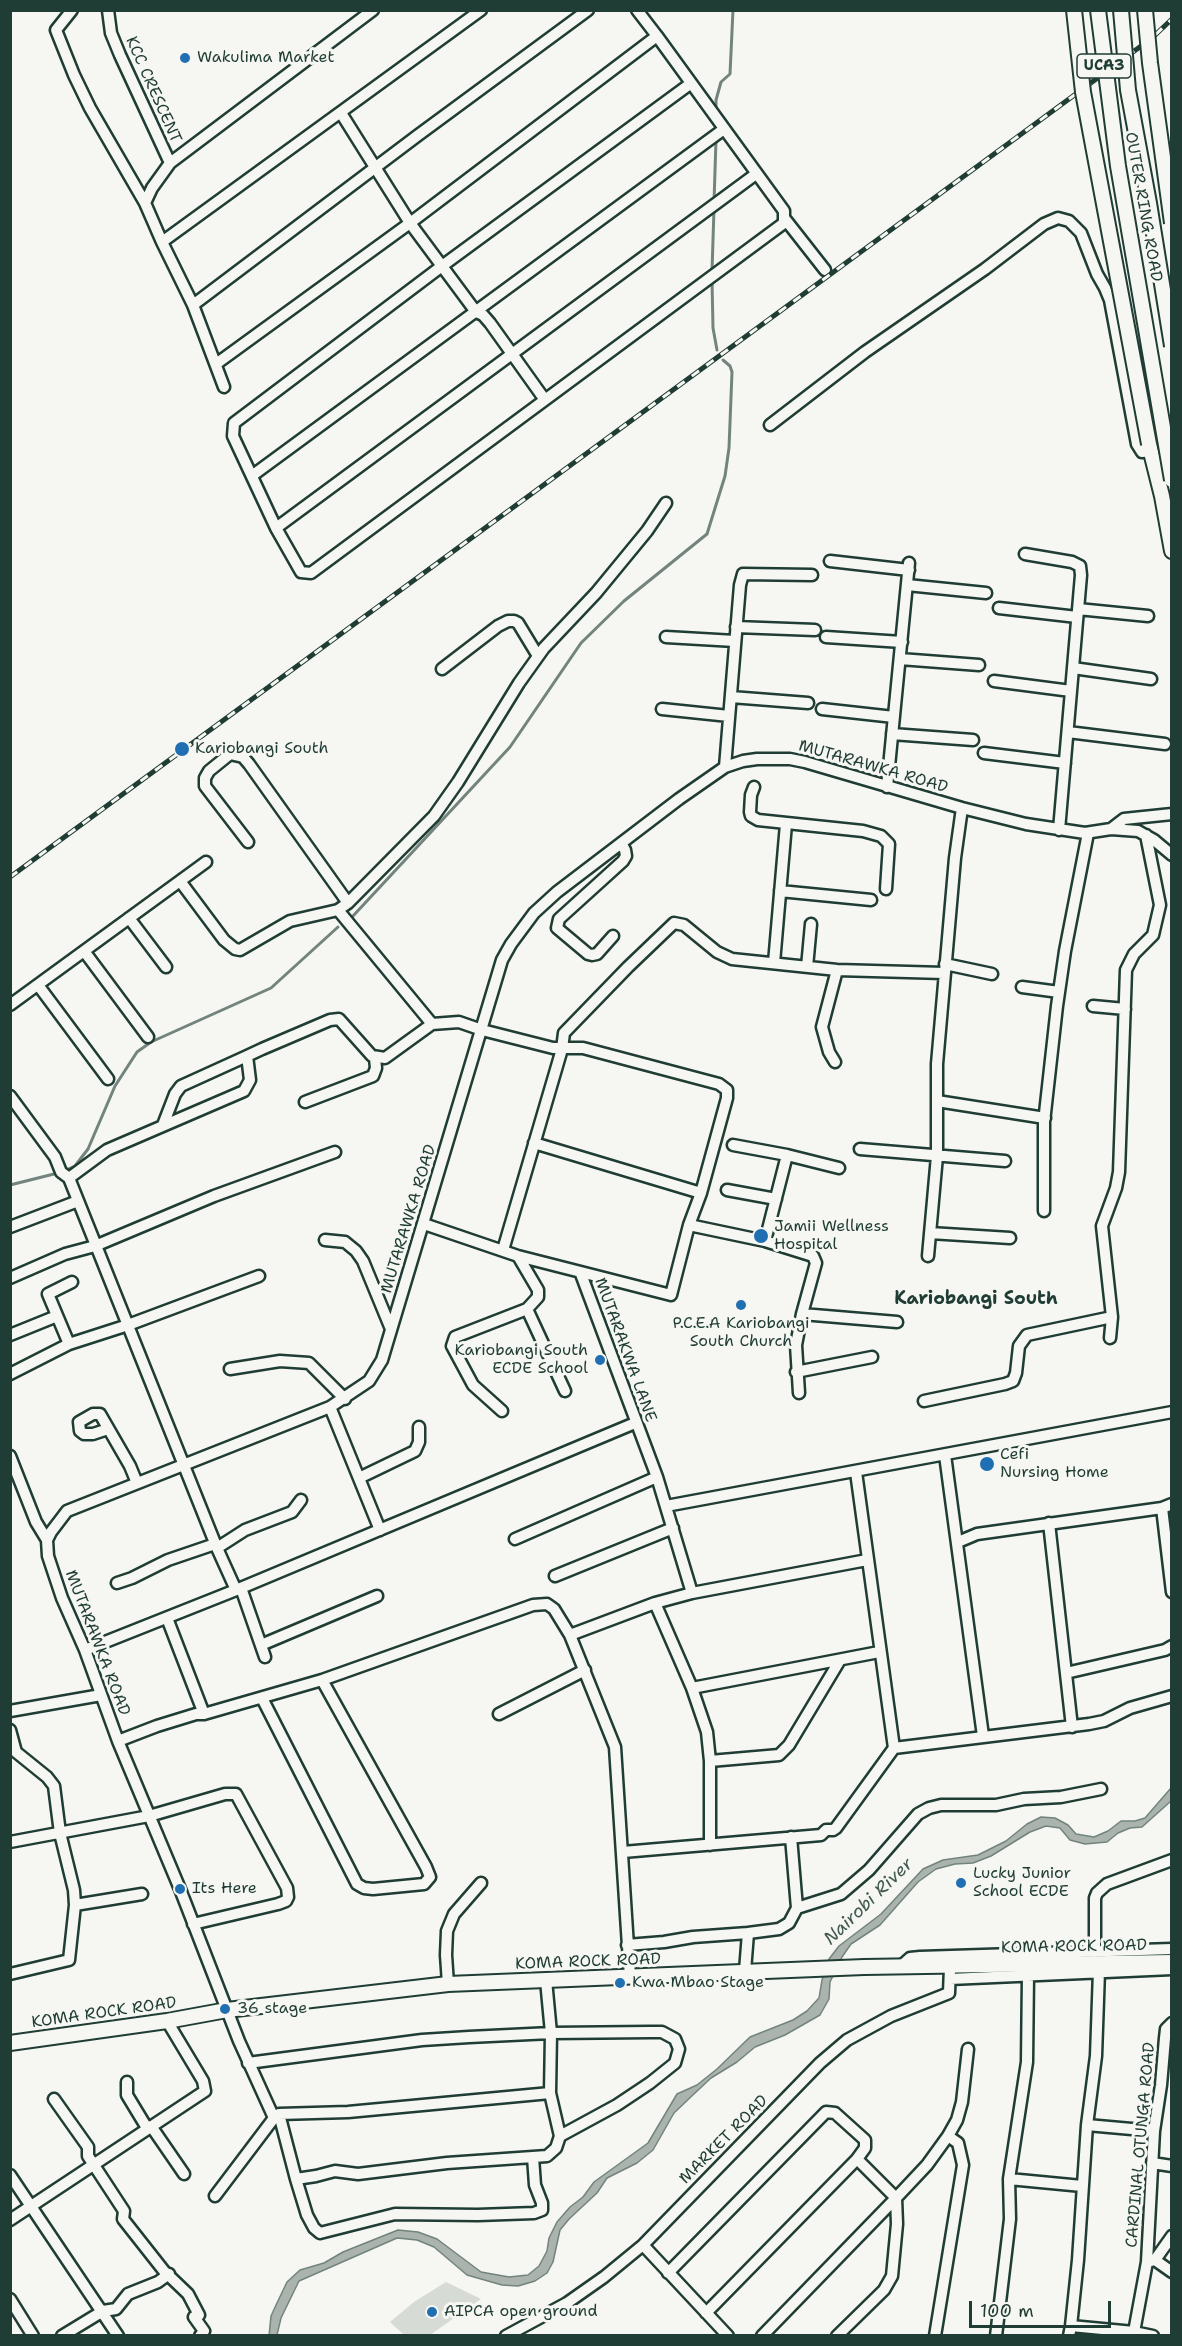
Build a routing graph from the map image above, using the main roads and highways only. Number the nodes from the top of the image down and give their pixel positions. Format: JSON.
{"nodes":[{"id":1,"x":1074,"y":10,"type":"edge"},
{"id":2,"x":1098,"y":10,"type":"edge"},
{"id":3,"x":1121,"y":10,"type":"edge"},
{"id":4,"x":1145,"y":10,"type":"edge"},
{"id":5,"x":1172,"y":223,"type":"edge"},
{"id":6,"x":1172,"y":346,"type":"edge"},
{"id":7,"x":1152,"y":451,"type":"junction"},
{"id":8,"x":1172,"y":454,"type":"edge"},
{"id":9,"x":1172,"y":480,"type":"edge"},
{"id":10,"x":1170,"y":536,"type":"edge"},
{"id":11,"x":1172,"y":551,"type":"edge"},
{"id":12,"x":1172,"y":1962,"type":"edge"},
{"id":13,"x":10,"y":2043,"type":"edge"}],
"edges":[{"from":1,"to":7,"type":"main road","number":"UCA3","bridge":true},
{"from":2,"to":9,"type":"main road","name":"OUTER RING ROAD","number":"UCA3","bridge":true},
{"from":3,"to":6,"type":"main road","name":"OUTER RING ROAD","number":"UCA3","bridge":true},
{"from":4,"to":5,"type":"main road","name":"OUTER RING ROAD","number":"UCA3","bridge":true},
{"from":7,"to":8,"type":"main road"},
{"from":7,"to":10,"type":"main road","number":"UCA3"},
{"from":10,"to":11,"type":"main road","number":"UCA3"},
{"from":12,"to":13,"type":"main road","name":"KOMA ROCK ROAD"}]}
